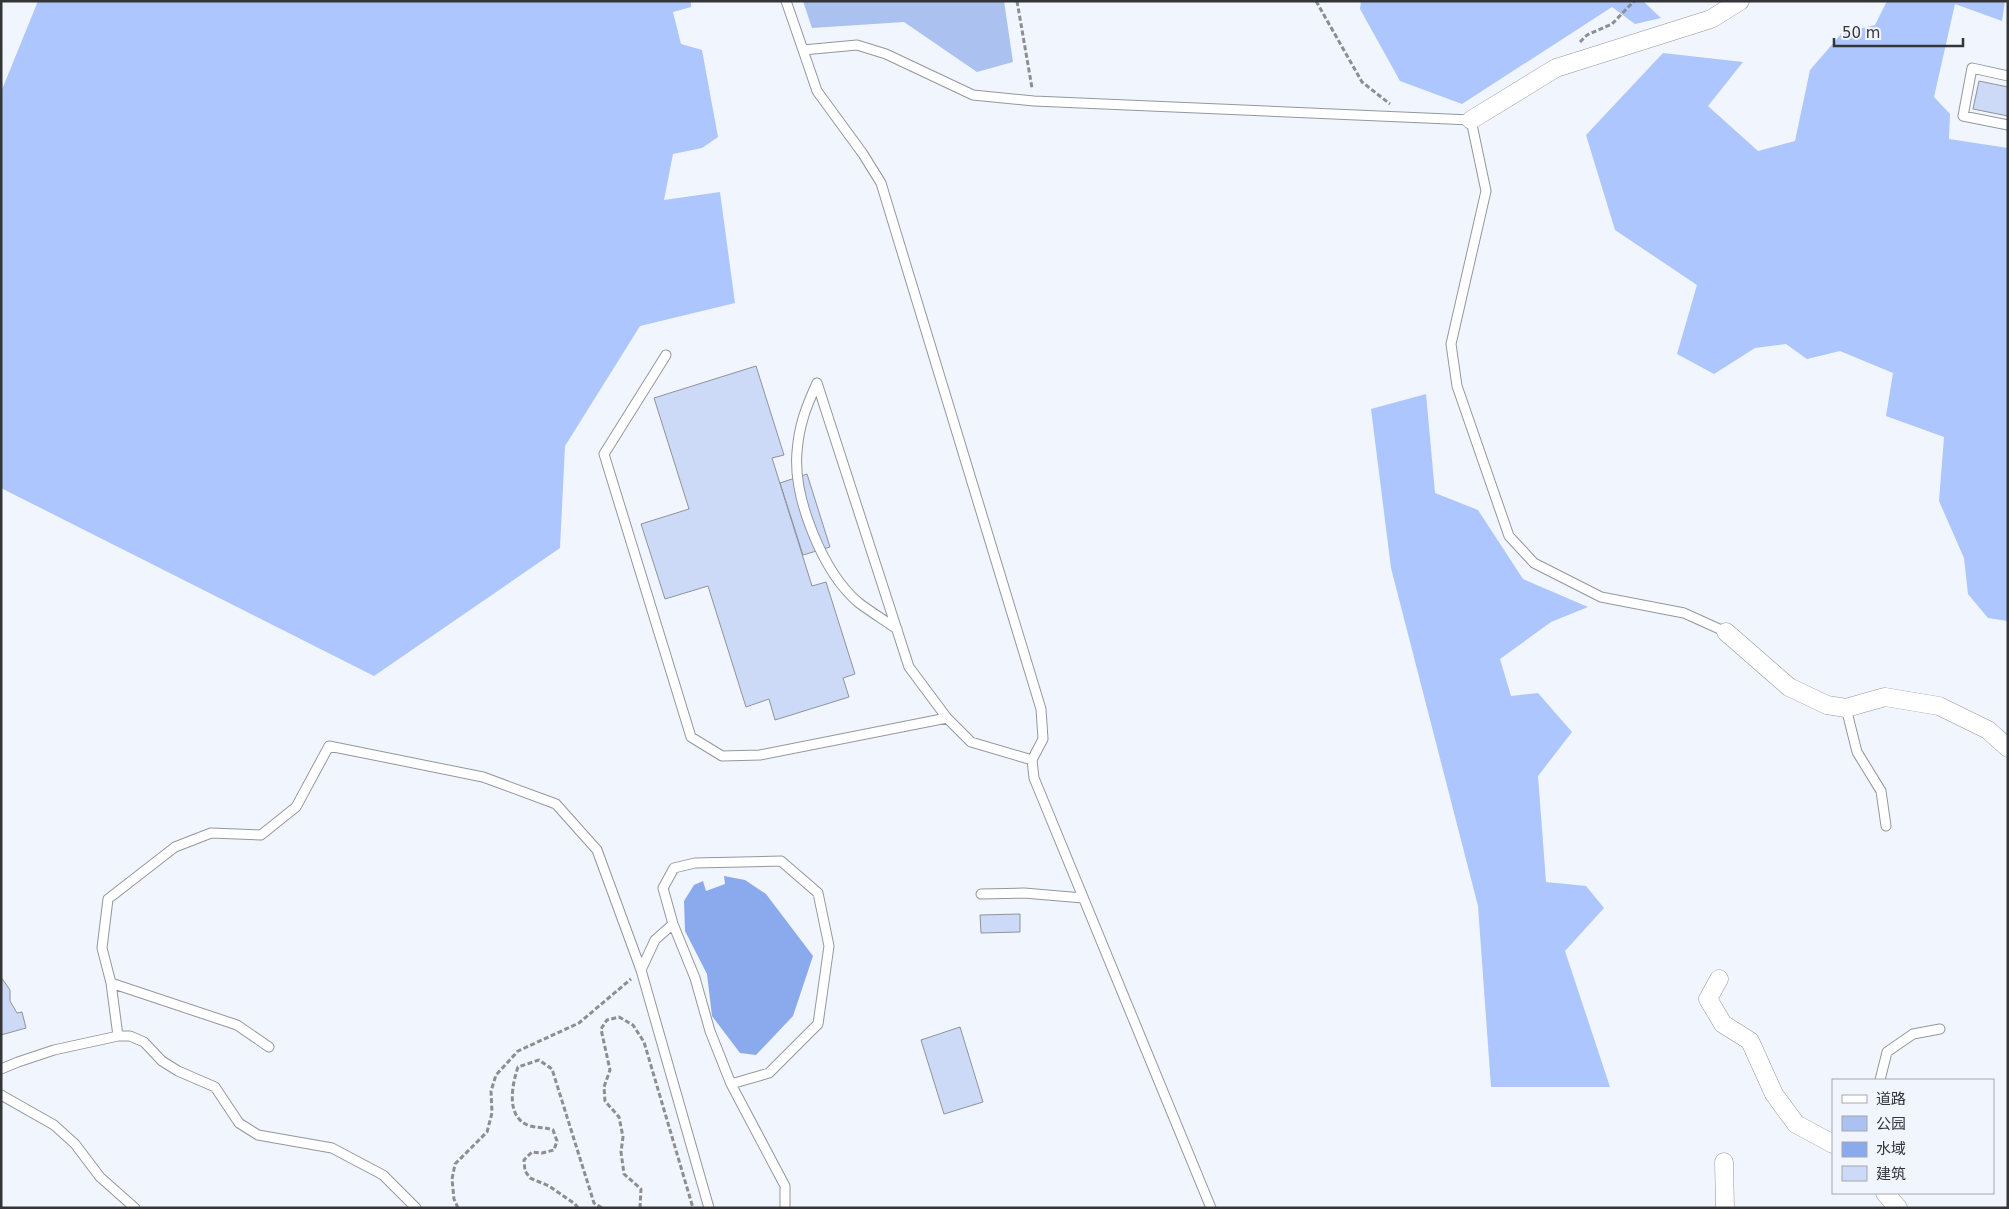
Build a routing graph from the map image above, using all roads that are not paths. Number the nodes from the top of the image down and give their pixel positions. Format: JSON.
{"nodes":[{"id":1,"x":786,"y":1,"type":"edge"},
{"id":2,"x":1740,"y":1,"type":"edge"},
{"id":3,"x":803,"y":50,"type":"junction"},
{"id":4,"x":2008,"y":76,"type":"edge"},
{"id":5,"x":1471,"y":120,"type":"junction"},
{"id":6,"x":2008,"y":125,"type":"edge"},
{"id":7,"x":666,"y":355,"type":"dead end"},
{"id":8,"x":897,"y":629,"type":"junction"},
{"id":9,"x":1726,"y":632,"type":"joint"},
{"id":10,"x":1846,"y":708,"type":"junction"},
{"id":11,"x":947,"y":718,"type":"junction"},
{"id":12,"x":2008,"y":748,"type":"edge"},
{"id":13,"x":1032,"y":760,"type":"junction"},
{"id":14,"x":1886,"y":826,"type":"dead end"},
{"id":15,"x":981,"y":894,"type":"dead end"},
{"id":16,"x":1083,"y":898,"type":"junction"},
{"id":17,"x":673,"y":924,"type":"junction"},
{"id":18,"x":641,"y":970,"type":"junction"},
{"id":19,"x":1720,"y":979,"type":"dead end"},
{"id":20,"x":111,"y":983,"type":"junction"},
{"id":21,"x":1940,"y":1029,"type":"dead end"},
{"id":22,"x":118,"y":1036,"type":"junction"},
{"id":23,"x":269,"y":1047,"type":"dead end"},
{"id":24,"x":1,"y":1070,"type":"edge"},
{"id":25,"x":1880,"y":1079,"type":"edge"},
{"id":26,"x":731,"y":1084,"type":"junction"},
{"id":27,"x":1,"y":1095,"type":"edge"},
{"id":28,"x":1832,"y":1143,"type":"edge"},
{"id":29,"x":1724,"y":1162,"type":"dead end"},
{"id":30,"x":135,"y":1208,"type":"edge"},
{"id":31,"x":416,"y":1208,"type":"edge"},
{"id":32,"x":709,"y":1208,"type":"edge"},
{"id":33,"x":785,"y":1208,"type":"edge"},
{"id":34,"x":1211,"y":1208,"type":"edge"},
{"id":35,"x":1725,"y":1208,"type":"edge"}],
"edges":[{"from":1,"to":3,"type":"lane"},
{"from":2,"to":5,"type":"street"},
{"from":3,"to":5,"type":"lane"},
{"from":3,"to":13,"type":"lane"},
{"from":4,"to":6,"type":"lane"},
{"from":5,"to":9,"type":"lane"},
{"from":7,"to":11,"type":"lane"},
{"from":8,"to":8,"type":"lane"},
{"from":8,"to":11,"type":"lane"},
{"from":9,"to":10,"type":"street"},
{"from":10,"to":12,"type":"street"},
{"from":10,"to":14,"type":"lane"},
{"from":11,"to":13,"type":"lane"},
{"from":13,"to":16,"type":"lane"},
{"from":15,"to":16,"type":"lane"},
{"from":16,"to":34,"type":"lane"},
{"from":17,"to":18,"type":"lane"},
{"from":17,"to":26,"type":"lane"},
{"from":17,"to":26,"type":"lane"},
{"from":18,"to":20,"type":"lane"},
{"from":18,"to":32,"type":"lane"},
{"from":19,"to":28,"type":"street"},
{"from":20,"to":22,"type":"lane"},
{"from":20,"to":23,"type":"lane"},
{"from":21,"to":25,"type":"lane"},
{"from":22,"to":24,"type":"lane"},
{"from":22,"to":31,"type":"lane"},
{"from":26,"to":33,"type":"lane"},
{"from":27,"to":30,"type":"lane"},
{"from":29,"to":35,"type":"street"}]}
